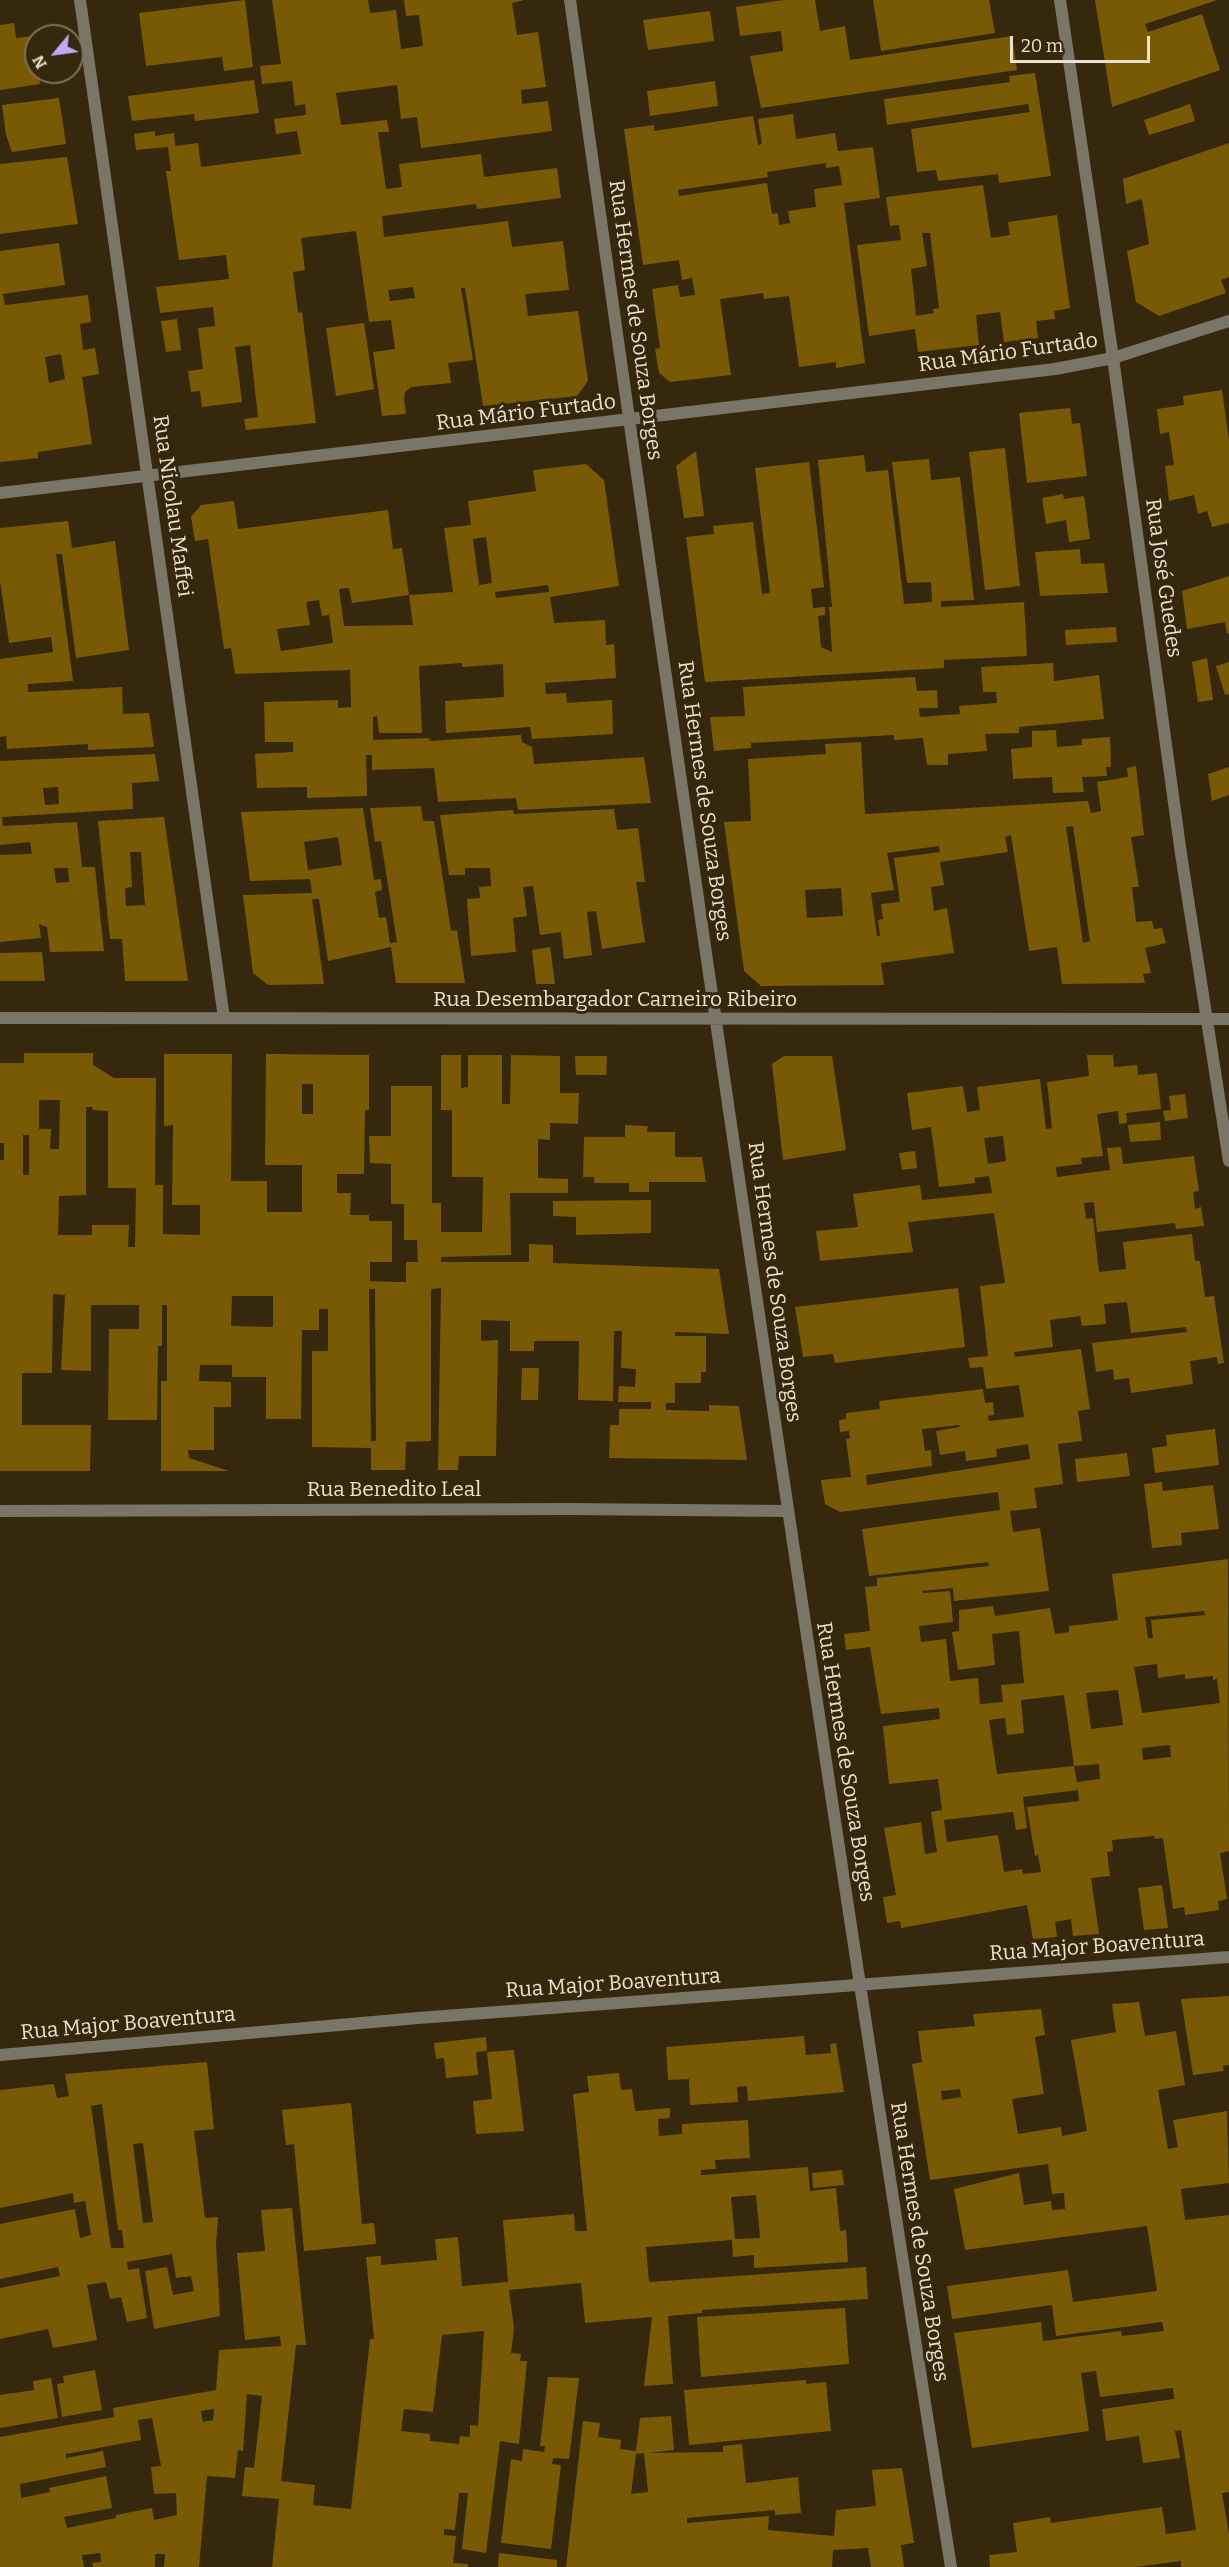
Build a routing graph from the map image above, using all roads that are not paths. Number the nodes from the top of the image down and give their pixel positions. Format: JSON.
{"nodes":[{"id":1,"x":81,"y":0,"type":"edge"},
{"id":2,"x":570,"y":0,"type":"edge"},
{"id":3,"x":1060,"y":0,"type":"edge"},
{"id":4,"x":1229,"y":321,"type":"edge"},
{"id":5,"x":1113,"y":358,"type":"junction"},
{"id":6,"x":629,"y":421,"type":"junction"},
{"id":7,"x":148,"y":477,"type":"junction"},
{"id":8,"x":0,"y":493,"type":"edge"},
{"id":9,"x":0,"y":1018,"type":"edge"},
{"id":10,"x":224,"y":1018,"type":"junction"},
{"id":11,"x":1229,"y":1019,"type":"edge"},
{"id":12,"x":716,"y":1020,"type":"junction"},
{"id":13,"x":1208,"y":1020,"type":"junction"},
{"id":14,"x":1229,"y":1161,"type":"edge"},
{"id":15,"x":0,"y":1511,"type":"edge"},
{"id":16,"x":788,"y":1512,"type":"junction"},
{"id":17,"x":1229,"y":1957,"type":"edge"},
{"id":18,"x":859,"y":1985,"type":"junction"},
{"id":19,"x":0,"y":2055,"type":"edge"},
{"id":20,"x":951,"y":2567,"type":"edge"}],
"edges":[{"from":1,"to":7,"type":"street","name":"Rua Nicolau Maffei"},
{"from":2,"to":6,"type":"street","name":"Rua Hermes de Souza Borges"},
{"from":3,"to":5,"type":"street","name":"Rua José Guedes"},
{"from":4,"to":5,"type":"street","name":"Rua Mário Furtado"},
{"from":5,"to":6,"type":"street","name":"Rua Mário Furtado"},
{"from":5,"to":13,"type":"street","name":"Rua José Guedes"},
{"from":6,"to":7,"type":"street","name":"Rua Mário Furtado"},
{"from":6,"to":12,"type":"street","name":"Rua Hermes de Souza Borges"},
{"from":7,"to":8,"type":"street","name":"Rua Mário Furtado"},
{"from":7,"to":10,"type":"street","name":"Rua Nicolau Maffei"},
{"from":9,"to":10,"type":"street","name":"Rua Desembargador Carneiro Ribeiro"},
{"from":10,"to":12,"type":"street","name":"Rua Desembargador Carneiro Ribeiro"},
{"from":11,"to":13,"type":"street","name":"Rua Desembargador Carneiro Ribeiro"},
{"from":12,"to":13,"type":"street","name":"Rua Desembargador Carneiro Ribeiro"},
{"from":12,"to":16,"type":"street","name":"Rua Hermes de Souza Borges"},
{"from":13,"to":14,"type":"street","name":"Rua José Guedes"},
{"from":15,"to":16,"type":"street","name":"Rua Benedito Leal"},
{"from":16,"to":18,"type":"street","name":"Rua Hermes de Souza Borges"},
{"from":17,"to":18,"type":"street","name":"Rua Major Boaventura"},
{"from":18,"to":19,"type":"street","name":"Rua Major Boaventura"},
{"from":18,"to":20,"type":"street","name":"Rua Hermes de Souza Borges"}]}
